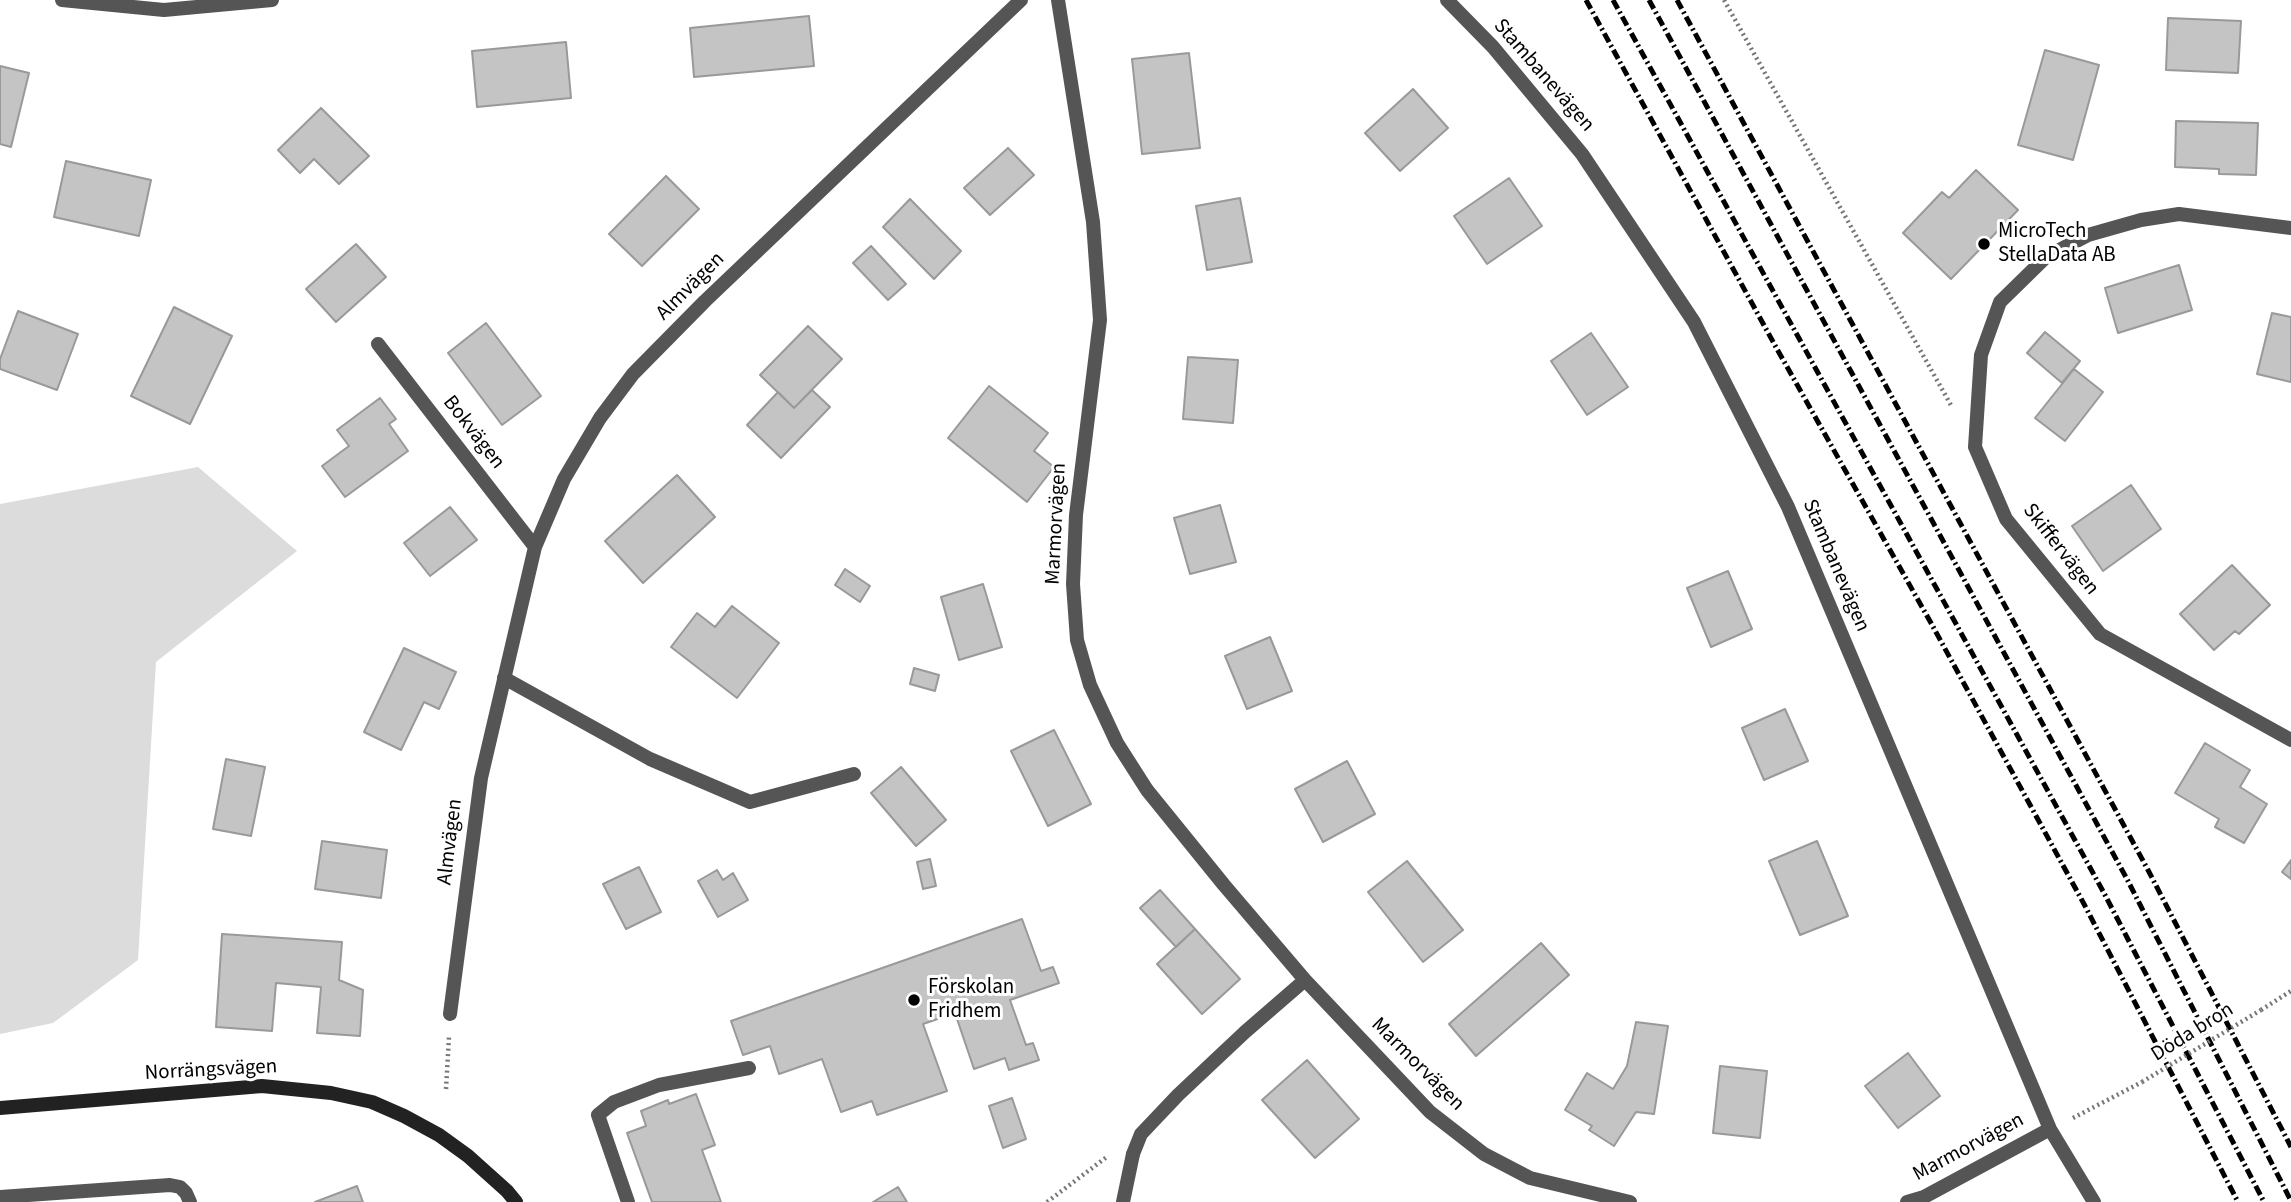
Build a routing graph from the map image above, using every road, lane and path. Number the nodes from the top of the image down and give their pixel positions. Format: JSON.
{"nodes":[{"id":1,"x":62,"y":0,"type":"edge"},
{"id":2,"x":272,"y":0,"type":"edge"},
{"id":3,"x":1021,"y":0,"type":"edge"},
{"id":4,"x":1058,"y":0,"type":"edge"},
{"id":5,"x":1447,"y":0,"type":"edge"},
{"id":6,"x":1724,"y":0,"type":"edge"},
{"id":7,"x":2291,"y":228,"type":"edge"},
{"id":8,"x":378,"y":344,"type":"dead end"},
{"id":9,"x":1975,"y":447,"type":"junction"},
{"id":10,"x":535,"y":547,"type":"junction"},
{"id":11,"x":504,"y":678,"type":"junction"},
{"id":12,"x":2291,"y":740,"type":"edge"},
{"id":13,"x":854,"y":774,"type":"dead end"},
{"id":14,"x":1305,"y":981,"type":"junction"},
{"id":15,"x":2291,"y":991,"type":"edge"},
{"id":16,"x":450,"y":1014,"type":"joint"},
{"id":17,"x":749,"y":1068,"type":"dead end"},
{"id":18,"x":446,"y":1089,"type":"dead end"},
{"id":19,"x":0,"y":1108,"type":"edge"},
{"id":20,"x":2050,"y":1129,"type":"junction"},
{"id":21,"x":1133,"y":1154,"type":"junction"},
{"id":22,"x":0,"y":1197,"type":"edge"},
{"id":23,"x":190,"y":1202,"type":"edge"},
{"id":24,"x":516,"y":1202,"type":"edge"},
{"id":25,"x":628,"y":1202,"type":"edge"},
{"id":26,"x":1047,"y":1202,"type":"edge"},
{"id":27,"x":1122,"y":1202,"type":"edge"},
{"id":28,"x":1630,"y":1202,"type":"edge"},
{"id":29,"x":1907,"y":1202,"type":"edge"},
{"id":30,"x":2094,"y":1202,"type":"edge"}],
"edges":[{"from":1,"to":2,"type":"street"},
{"from":3,"to":10,"type":"street","name":"Almvägen"},
{"from":4,"to":14,"type":"street","name":"Marmorvägen"},
{"from":5,"to":20,"type":"street","name":"Stambanevägen"},
{"from":6,"to":9,"type":"path"},
{"from":7,"to":9,"type":"street","name":"Skiffervägen"},
{"from":8,"to":10,"type":"street","name":"Bokvägen"},
{"from":9,"to":12,"type":"street","name":"Skiffervägen"},
{"from":10,"to":11,"type":"street","name":"Almvägen"},
{"from":11,"to":13,"type":"street"},
{"from":11,"to":16,"type":"street","name":"Almvägen"},
{"from":14,"to":21,"type":"street"},
{"from":14,"to":28,"type":"street","name":"Marmorvägen"},
{"from":15,"to":20,"type":"path","name":"Döda bron","bridge":true},
{"from":16,"to":18,"type":"path"},
{"from":17,"to":25,"type":"street"},
{"from":19,"to":24,"type":"street","name":"Norrängsvägen"},
{"from":20,"to":29,"type":"street","name":"Marmorvägen"},
{"from":20,"to":30,"type":"street","name":"Stambanevägen"},
{"from":21,"to":26,"type":"path"},
{"from":21,"to":27,"type":"street"},
{"from":22,"to":23,"type":"street"}]}
